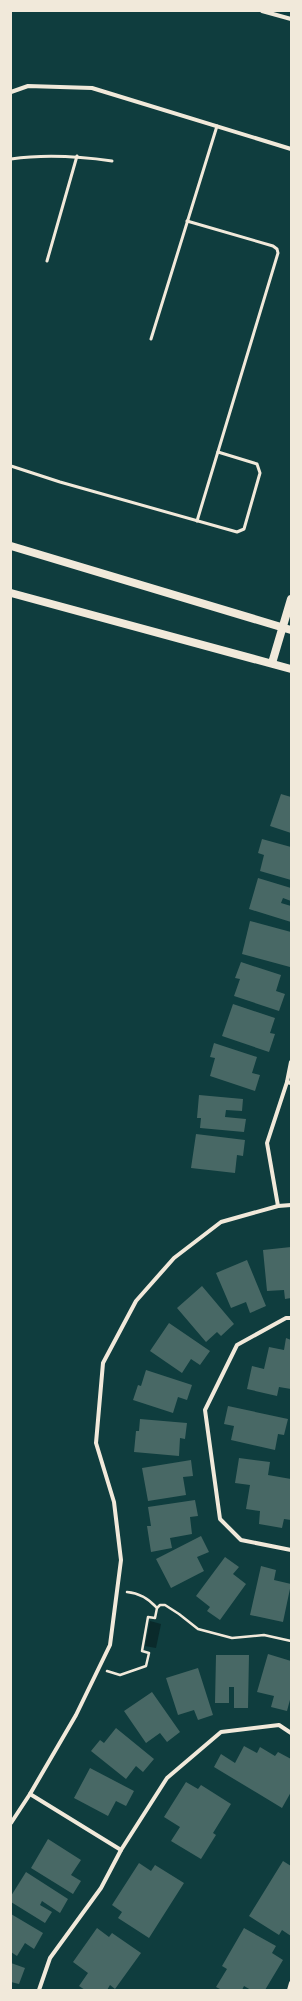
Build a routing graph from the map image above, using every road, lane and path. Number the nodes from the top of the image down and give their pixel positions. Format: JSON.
{"nodes":[{"id":1,"x":262,"y":11,"type":"edge"},
{"id":2,"x":291,"y":19,"type":"edge"},
{"id":3,"x":11,"y":92,"type":"edge"},
{"id":4,"x":217,"y":126,"type":"junction"},
{"id":5,"x":291,"y":149,"type":"edge"},
{"id":6,"x":77,"y":156,"type":"junction"},
{"id":7,"x":11,"y":159,"type":"edge"},
{"id":8,"x":112,"y":161,"type":"dead end"},
{"id":9,"x":188,"y":221,"type":"junction"},
{"id":10,"x":47,"y":261,"type":"dead end"},
{"id":11,"x":151,"y":339,"type":"dead end"},
{"id":12,"x":218,"y":452,"type":"junction"},
{"id":13,"x":11,"y":466,"type":"edge"},
{"id":14,"x":197,"y":521,"type":"junction"},
{"id":15,"x":11,"y":546,"type":"edge"},
{"id":16,"x":11,"y":593,"type":"edge"},
{"id":17,"x":291,"y":599,"type":"edge"},
{"id":18,"x":287,"y":628,"type":"edge"},
{"id":19,"x":272,"y":663,"type":"junction"},
{"id":20,"x":291,"y":669,"type":"edge"},
{"id":21,"x":291,"y":1062,"type":"edge"},
{"id":22,"x":289,"y":1082,"type":"edge"},
{"id":23,"x":291,"y":1205,"type":"edge"},
{"id":24,"x":278,"y":1206,"type":"junction"},
{"id":25,"x":291,"y":1318,"type":"edge"},
{"id":26,"x":291,"y":1550,"type":"edge"},
{"id":27,"x":116,"y":1592,"type":"junction"},
{"id":28,"x":157,"y":1608,"type":"junction"},
{"id":29,"x":291,"y":1641,"type":"edge"},
{"id":30,"x":98,"y":1668,"type":"junction"},
{"id":31,"x":291,"y":1733,"type":"edge"},
{"id":32,"x":30,"y":1794,"type":"junction"},
{"id":33,"x":11,"y":1823,"type":"edge"},
{"id":34,"x":121,"y":1850,"type":"junction"},
{"id":35,"x":291,"y":1983,"type":"edge"},
{"id":36,"x":39,"y":1990,"type":"edge"},
{"id":37,"x":289,"y":1990,"type":"edge"}],
"edges":[{"from":1,"to":2,"type":"street"},
{"from":3,"to":4,"type":"street"},
{"from":4,"to":5,"type":"street"},
{"from":4,"to":9,"type":"lane"},
{"from":6,"to":7,"type":"lane"},
{"from":6,"to":8,"type":"lane"},
{"from":6,"to":10,"type":"lane"},
{"from":9,"to":11,"type":"lane"},
{"from":9,"to":12,"type":"lane"},
{"from":12,"to":14,"type":"lane"},
{"from":12,"to":14,"type":"lane"},
{"from":13,"to":14,"type":"lane"},
{"from":15,"to":18,"type":"main road"},
{"from":16,"to":19,"type":"main road"},
{"from":17,"to":18,"type":"main road"},
{"from":18,"to":19,"type":"main road"},
{"from":19,"to":20,"type":"main road"},
{"from":21,"to":22,"type":"street"},
{"from":22,"to":24,"type":"street"},
{"from":23,"to":24,"type":"street"},
{"from":24,"to":27,"type":"street"},
{"from":25,"to":26,"type":"street"},
{"from":27,"to":28,"type":"path"},
{"from":27,"to":30,"type":"street"},
{"from":28,"to":29,"type":"path"},
{"from":28,"to":30,"type":"path"},
{"from":30,"to":32,"type":"street"},
{"from":31,"to":34,"type":"street"},
{"from":32,"to":33,"type":"street"},
{"from":32,"to":34,"type":"street"},
{"from":34,"to":36,"type":"street"},
{"from":35,"to":37,"type":"street"}]}
